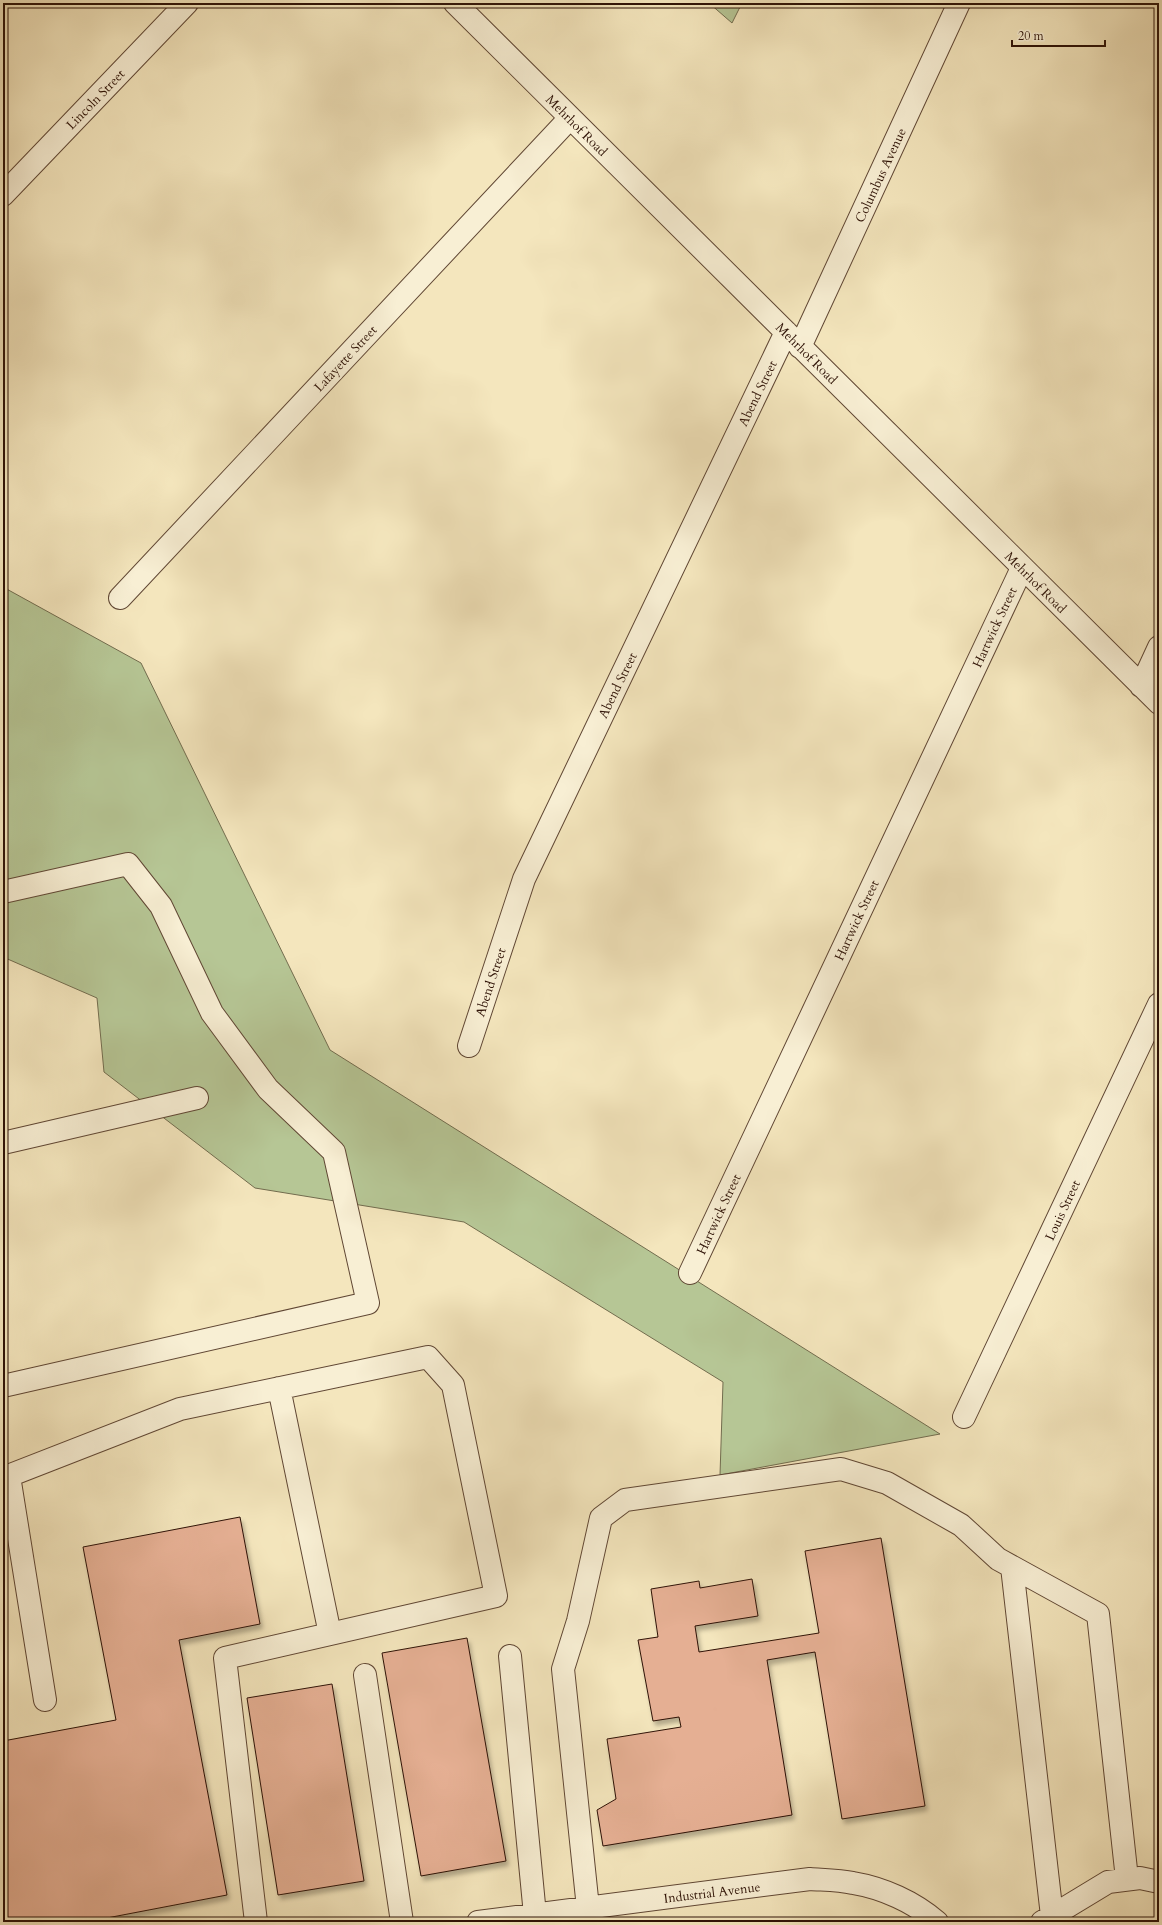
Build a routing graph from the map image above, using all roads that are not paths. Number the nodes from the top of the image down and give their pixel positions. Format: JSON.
{"nodes":[{"id":1,"x":187,"y":3,"type":"edge"},
{"id":2,"x":454,"y":3,"type":"edge"},
{"id":3,"x":959,"y":3,"type":"edge"},
{"id":4,"x":570,"y":118,"type":"junction"},
{"id":5,"x":3,"y":195,"type":"edge"},
{"id":6,"x":793,"y":340,"type":"junction"},
{"id":7,"x":1022,"y":568,"type":"junction"},
{"id":8,"x":120,"y":598,"type":"dead end"},
{"id":9,"x":1159,"y":647,"type":"edge"},
{"id":10,"x":1141,"y":686,"type":"junction"},
{"id":11,"x":1159,"y":704,"type":"edge"},
{"id":12,"x":3,"y":892,"type":"edge"},
{"id":13,"x":1159,"y":1004,"type":"edge"},
{"id":14,"x":469,"y":1046,"type":"dead end"},
{"id":15,"x":197,"y":1098,"type":"dead end"},
{"id":16,"x":3,"y":1144,"type":"edge"},
{"id":17,"x":690,"y":1273,"type":"dead end"},
{"id":18,"x":3,"y":1386,"type":"edge"},
{"id":19,"x":279,"y":1388,"type":"junction"},
{"id":20,"x":964,"y":1417,"type":"dead end"},
{"id":21,"x":6,"y":1477,"type":"edge"},
{"id":22,"x":1012,"y":1567,"type":"junction"},
{"id":23,"x":330,"y":1634,"type":"junction"},
{"id":24,"x":510,"y":1656,"type":"dead end"},
{"id":25,"x":365,"y":1675,"type":"dead end"},
{"id":26,"x":45,"y":1700,"type":"dead end"},
{"id":27,"x":1127,"y":1879,"type":"junction"},
{"id":28,"x":1159,"y":1882,"type":"edge"},
{"id":29,"x":588,"y":1908,"type":"junction"},
{"id":30,"x":535,"y":1915,"type":"junction"},
{"id":31,"x":1047,"y":1919,"type":"edge"},
{"id":32,"x":256,"y":1922,"type":"edge"},
{"id":33,"x":402,"y":1922,"type":"edge"},
{"id":34,"x":478,"y":1922,"type":"edge"},
{"id":35,"x":937,"y":1922,"type":"edge"}],
"edges":[{"from":1,"to":5,"type":"street","name":"Lincoln Street"},
{"from":2,"to":4,"type":"street","name":"Mehrhof Road"},
{"from":3,"to":6,"type":"street","name":"Columbus Avenue"},
{"from":4,"to":6,"type":"street","name":"Mehrhof Road"},
{"from":4,"to":8,"type":"street","name":"Lafayette Street"},
{"from":6,"to":7,"type":"street","name":"Mehrhof Road"},
{"from":6,"to":14,"type":"street","name":"Abend Street"},
{"from":7,"to":10,"type":"street","name":"Mehrhof Road"},
{"from":7,"to":17,"type":"street","name":"Hartwick Street"},
{"from":9,"to":10,"type":"street"},
{"from":10,"to":11,"type":"street","name":"Mehrhof Road"},
{"from":12,"to":18,"type":"street"},
{"from":13,"to":20,"type":"street","name":"Louis Street"},
{"from":15,"to":16,"type":"street"},
{"from":19,"to":21,"type":"street"},
{"from":19,"to":23,"type":"street"},
{"from":19,"to":23,"type":"street"},
{"from":21,"to":26,"type":"street"},
{"from":22,"to":27,"type":"street"},
{"from":22,"to":29,"type":"street"},
{"from":22,"to":31,"type":"street"},
{"from":23,"to":32,"type":"street"},
{"from":24,"to":30,"type":"street"},
{"from":25,"to":33,"type":"street"},
{"from":27,"to":28,"type":"street"},
{"from":27,"to":31,"type":"street"},
{"from":29,"to":30,"type":"street","name":"Industrial Avenue"},
{"from":29,"to":35,"type":"street","name":"Industrial Avenue"},
{"from":30,"to":34,"type":"street","name":"Industrial Avenue"}]}
